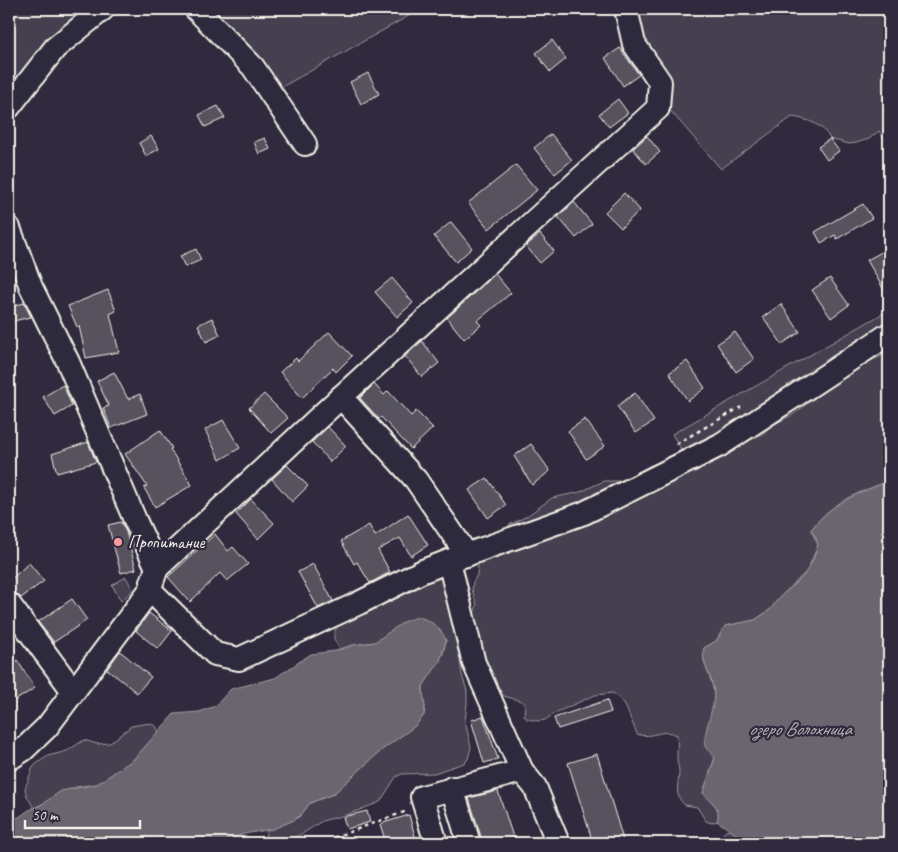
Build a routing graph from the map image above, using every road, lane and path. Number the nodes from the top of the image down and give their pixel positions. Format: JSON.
{"nodes":[{"id":1,"x":103,"y":9,"type":"edge"},
{"id":2,"x":196,"y":9,"type":"edge"},
{"id":3,"x":626,"y":9,"type":"edge"},
{"id":4,"x":9,"y":107,"type":"edge"},
{"id":5,"x":304,"y":144,"type":"dead end"},
{"id":6,"x":9,"y":228,"type":"edge"},
{"id":7,"x":889,"y":334,"type":"edge"},
{"id":8,"x":341,"y":397,"type":"junction"},
{"id":9,"x":458,"y":558,"type":"junction"},
{"id":10,"x":157,"y":568,"type":"junction"},
{"id":11,"x":150,"y":590,"type":"junction"},
{"id":12,"x":9,"y":604,"type":"edge"},
{"id":13,"x":73,"y":690,"type":"junction"},
{"id":14,"x":9,"y":760,"type":"edge"},
{"id":15,"x":522,"y":772,"type":"junction"},
{"id":16,"x":452,"y":788,"type":"junction"},
{"id":17,"x":425,"y":805,"type":"junction"},
{"id":18,"x":332,"y":843,"type":"edge"},
{"id":19,"x":436,"y":843,"type":"edge"},
{"id":20,"x":469,"y":843,"type":"edge"},
{"id":21,"x":558,"y":843,"type":"edge"}],
"edges":[{"from":1,"to":4,"type":"street"},
{"from":2,"to":5,"type":"street"},
{"from":3,"to":8,"type":"street"},
{"from":6,"to":10,"type":"street"},
{"from":7,"to":9,"type":"street"},
{"from":8,"to":9,"type":"street"},
{"from":8,"to":10,"type":"street"},
{"from":9,"to":11,"type":"street"},
{"from":9,"to":15,"type":"street"},
{"from":10,"to":11,"type":"street"},
{"from":11,"to":13,"type":"street"},
{"from":12,"to":13,"type":"street"},
{"from":13,"to":14,"type":"street"},
{"from":15,"to":16,"type":"street"},
{"from":15,"to":21,"type":"street"},
{"from":16,"to":17,"type":"street"},
{"from":16,"to":20,"type":"street"},
{"from":17,"to":18,"type":"path"},
{"from":17,"to":19,"type":"street"}]}
